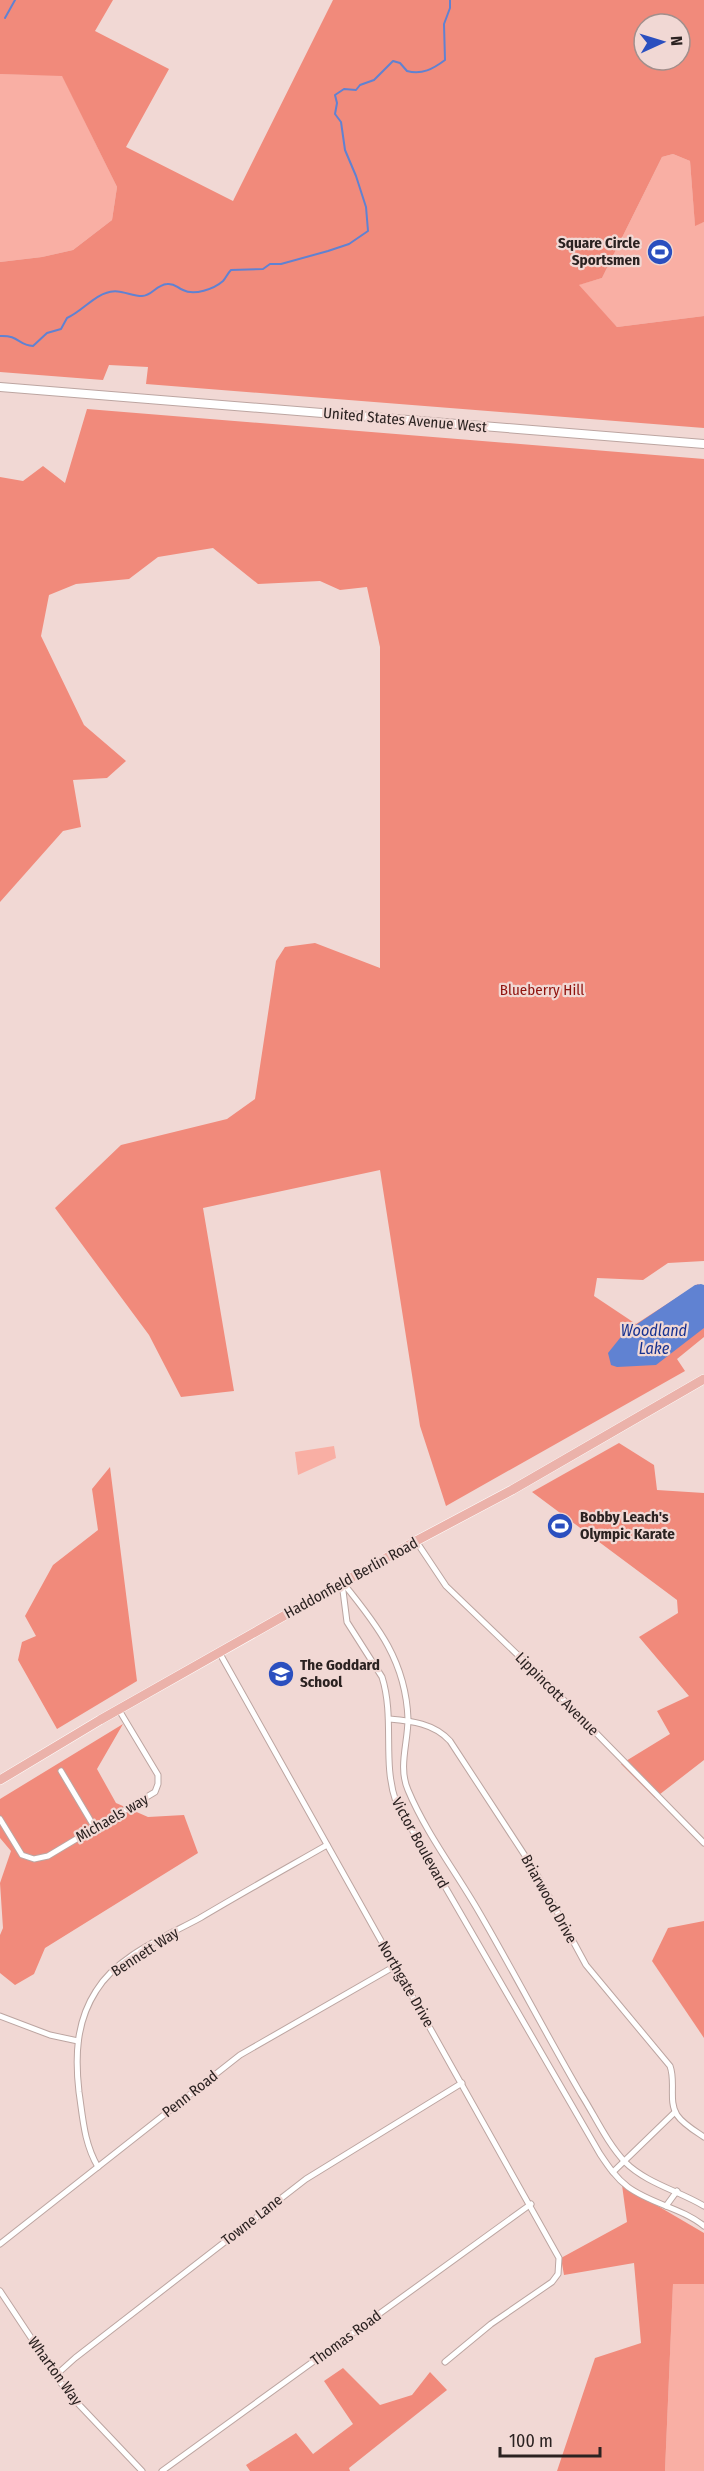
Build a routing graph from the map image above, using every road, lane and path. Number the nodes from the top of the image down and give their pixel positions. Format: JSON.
{"nodes":[{"id":1,"x":0,"y":387,"type":"edge"},
{"id":2,"x":704,"y":444,"type":"edge"},
{"id":3,"x":704,"y":1379,"type":"edge"},
{"id":4,"x":416,"y":1541,"type":"junction"},
{"id":5,"x":342,"y":1582,"type":"junction"},
{"id":6,"x":219,"y":1653,"type":"junction"},
{"id":7,"x":119,"y":1710,"type":"junction"},
{"id":8,"x":388,"y":1719,"type":"junction"},
{"id":9,"x":408,"y":1721,"type":"junction"},
{"id":10,"x":61,"y":1771,"type":"dead end"},
{"id":11,"x":0,"y":1780,"type":"edge"},
{"id":12,"x":0,"y":1819,"type":"edge"},
{"id":13,"x":95,"y":1828,"type":"junction"},
{"id":14,"x":704,"y":1843,"type":"edge"},
{"id":15,"x":327,"y":1845,"type":"junction"},
{"id":16,"x":395,"y":1966,"type":"junction"},
{"id":17,"x":0,"y":2016,"type":"edge"},
{"id":18,"x":78,"y":2041,"type":"junction"},
{"id":19,"x":462,"y":2083,"type":"junction"},
{"id":20,"x":675,"y":2112,"type":"junction"},
{"id":21,"x":704,"y":2137,"type":"edge"},
{"id":22,"x":624,"y":2161,"type":"junction"},
{"id":23,"x":98,"y":2167,"type":"junction"},
{"id":24,"x":613,"y":2172,"type":"junction"},
{"id":25,"x":677,"y":2192,"type":"junction"},
{"id":26,"x":531,"y":2204,"type":"junction"},
{"id":27,"x":666,"y":2206,"type":"junction"},
{"id":28,"x":704,"y":2206,"type":"edge"},
{"id":29,"x":704,"y":2226,"type":"edge"},
{"id":30,"x":0,"y":2244,"type":"edge"},
{"id":31,"x":0,"y":2291,"type":"edge"},
{"id":32,"x":445,"y":2362,"type":"dead end"},
{"id":33,"x":55,"y":2376,"type":"junction"},
{"id":34,"x":142,"y":2471,"type":"edge"},
{"id":35,"x":162,"y":2471,"type":"edge"}],
"edges":[{"from":1,"to":2,"type":"street","name":"United States Avenue West"},
{"from":3,"to":4,"type":"main road","name":"Haddonfield Berlin Road"},
{"from":4,"to":5,"type":"main road","name":"Haddonfield Berlin Road"},
{"from":4,"to":14,"type":"street","name":"Lippincott Avenue"},
{"from":5,"to":6,"type":"main road","name":"Haddonfield Berlin Road"},
{"from":5,"to":8,"type":"street","name":"Victor Boulevard"},
{"from":5,"to":9,"type":"street","name":"Victor Boulevard"},
{"from":6,"to":7,"type":"main road","name":"Haddonfield Berlin Road"},
{"from":6,"to":15,"type":"street","name":"Northgate Drive"},
{"from":7,"to":11,"type":"main road","name":"Haddonfield Berlin Road"},
{"from":7,"to":13,"type":"street","name":"Michaels way"},
{"from":8,"to":9,"type":"street","name":"Briarwood Drive"},
{"from":8,"to":24,"type":"street","name":"Victor Boulevard"},
{"from":9,"to":20,"type":"street","name":"Briarwood Drive"},
{"from":9,"to":22,"type":"street","name":"Victor Boulevard"},
{"from":10,"to":13,"type":"street"},
{"from":12,"to":13,"type":"street","name":"Michaels way"},
{"from":15,"to":16,"type":"street","name":"Northgate Drive"},
{"from":15,"to":18,"type":"street","name":"Bennett Way"},
{"from":16,"to":19,"type":"street","name":"Northgate Drive"},
{"from":16,"to":23,"type":"street","name":"Penn Road"},
{"from":17,"to":18,"type":"street"},
{"from":18,"to":23,"type":"street","name":"Bennett Way"},
{"from":19,"to":26,"type":"street","name":"Northgate Drive"},
{"from":19,"to":33,"type":"street","name":"Towne Lane"},
{"from":20,"to":21,"type":"street"},
{"from":20,"to":22,"type":"street"},
{"from":22,"to":24,"type":"street"},
{"from":22,"to":25,"type":"street","name":"Victor Boulevard"},
{"from":23,"to":30,"type":"street","name":"Penn Road"},
{"from":24,"to":27,"type":"street","name":"Victor Boulevard"},
{"from":25,"to":27,"type":"street"},
{"from":25,"to":28,"type":"street","name":"Victor Boulevard"},
{"from":26,"to":32,"type":"street","name":"Northgate Drive"},
{"from":26,"to":35,"type":"street","name":"Thomas Road"},
{"from":27,"to":29,"type":"street","name":"Victor Boulevard"},
{"from":31,"to":33,"type":"street","name":"Wharton Way"},
{"from":33,"to":34,"type":"street","name":"Wharton Way"}]}
